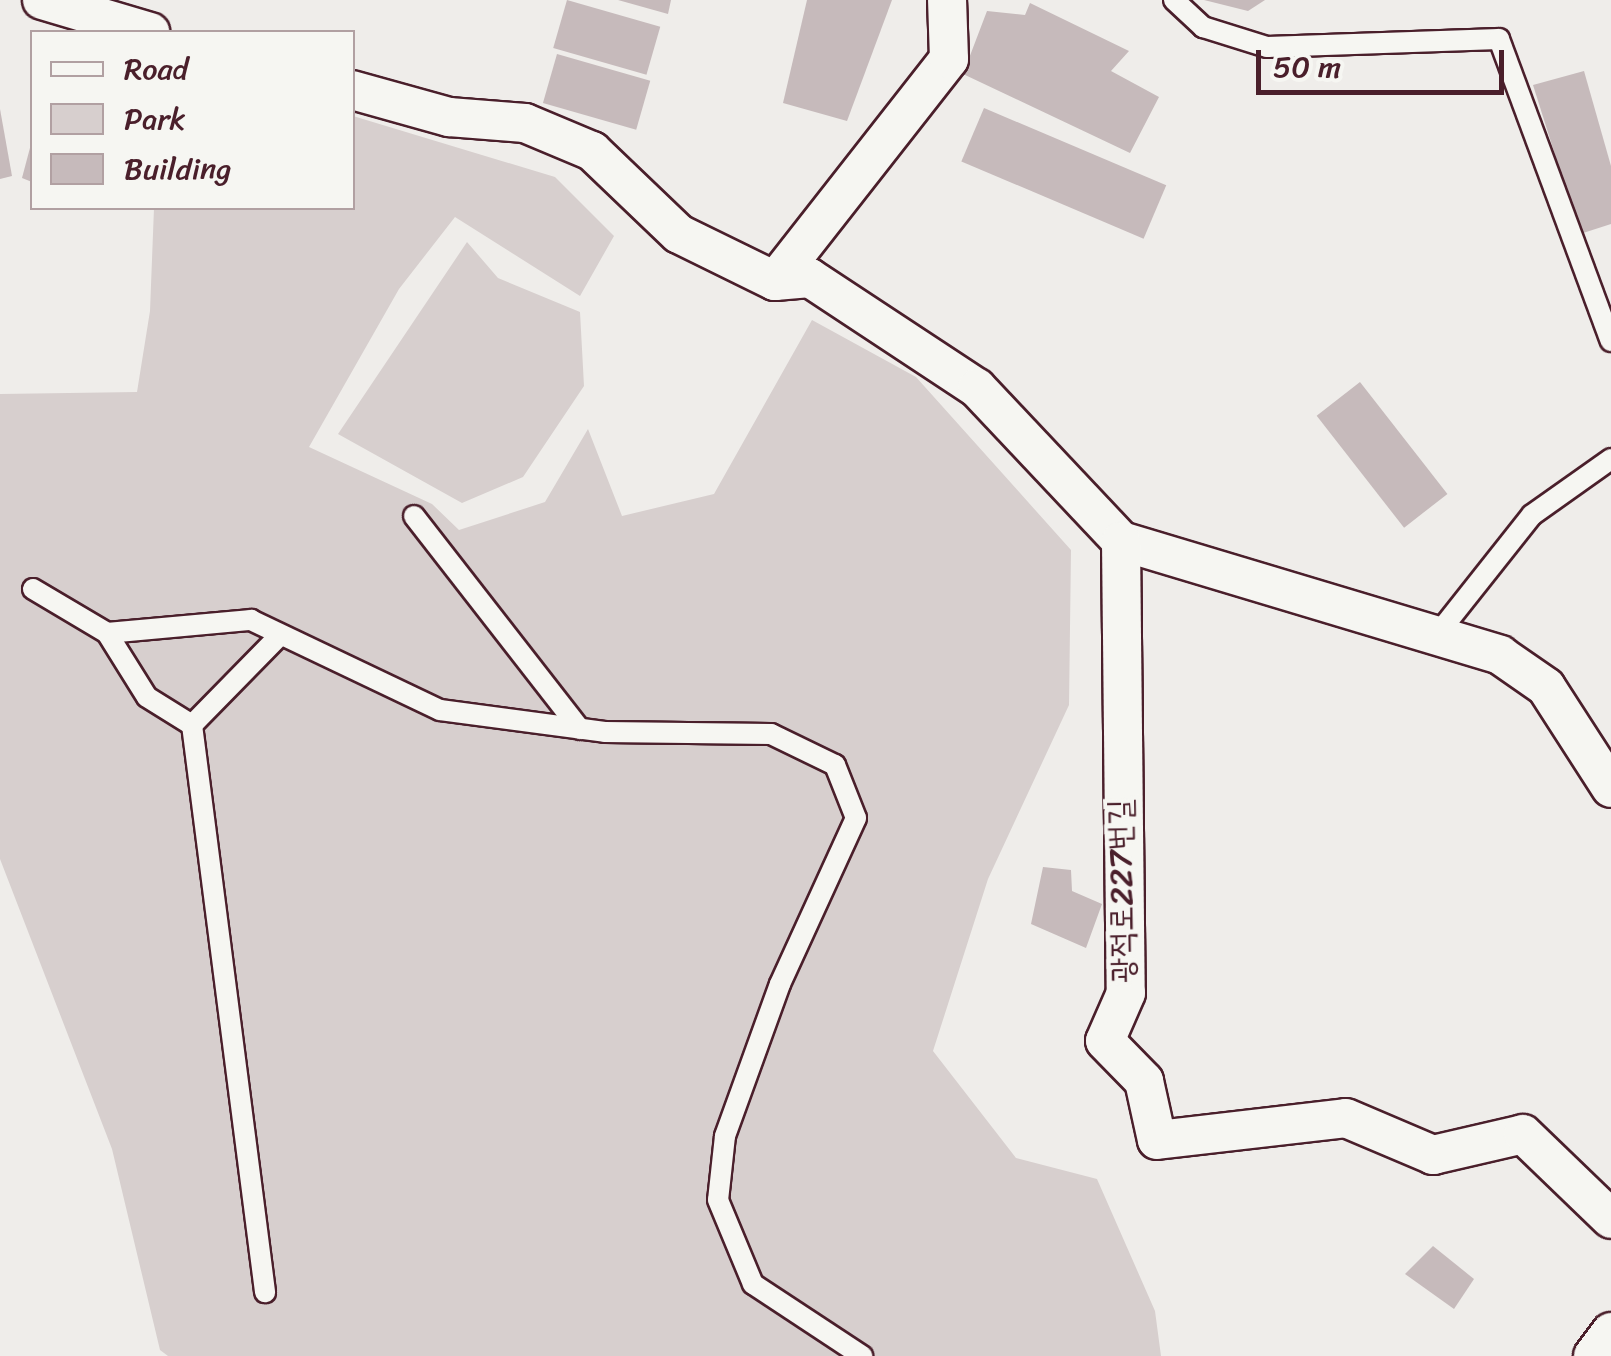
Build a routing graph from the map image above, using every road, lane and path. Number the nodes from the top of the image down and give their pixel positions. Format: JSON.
{"nodes":[{"id":1,"x":42,"y":0,"type":"edge"},
{"id":2,"x":947,"y":0,"type":"edge"},
{"id":3,"x":1174,"y":0,"type":"edge"},
{"id":4,"x":143,"y":30,"type":"edge"},
{"id":5,"x":355,"y":91,"type":"edge"},
{"id":6,"x":775,"y":281,"type":"junction"},
{"id":7,"x":1611,"y":341,"type":"edge"},
{"id":8,"x":1611,"y":459,"type":"edge"},
{"id":9,"x":414,"y":516,"type":"dead end"},
{"id":10,"x":1121,"y":541,"type":"junction"},
{"id":11,"x":33,"y":589,"type":"dead end"},
{"id":12,"x":107,"y":632,"type":"junction"},
{"id":13,"x":280,"y":635,"type":"junction"},
{"id":14,"x":1436,"y":636,"type":"junction"},
{"id":15,"x":192,"y":724,"type":"junction"},
{"id":16,"x":580,"y":729,"type":"junction"},
{"id":17,"x":1611,"y":788,"type":"edge"},
{"id":18,"x":1611,"y":1219,"type":"edge"},
{"id":19,"x":264,"y":1292,"type":"dead end"},
{"id":20,"x":1611,"y":1332,"type":"edge"},
{"id":21,"x":862,"y":1356,"type":"edge"},
{"id":22,"x":1593,"y":1356,"type":"edge"}],
"edges":[{"from":1,"to":4,"type":"street"},
{"from":2,"to":6,"type":"street"},
{"from":3,"to":7,"type":"lane"},
{"from":5,"to":6,"type":"street"},
{"from":6,"to":10,"type":"street"},
{"from":8,"to":14,"type":"lane"},
{"from":9,"to":16,"type":"lane"},
{"from":10,"to":14,"type":"street"},
{"from":10,"to":18,"type":"street","name":"광적로227번길"},
{"from":11,"to":12,"type":"lane"},
{"from":12,"to":13,"type":"lane"},
{"from":12,"to":15,"type":"lane"},
{"from":13,"to":15,"type":"lane"},
{"from":13,"to":16,"type":"lane"},
{"from":14,"to":17,"type":"street"},
{"from":15,"to":19,"type":"lane"},
{"from":16,"to":21,"type":"lane"},
{"from":20,"to":22,"type":"street"}]}
